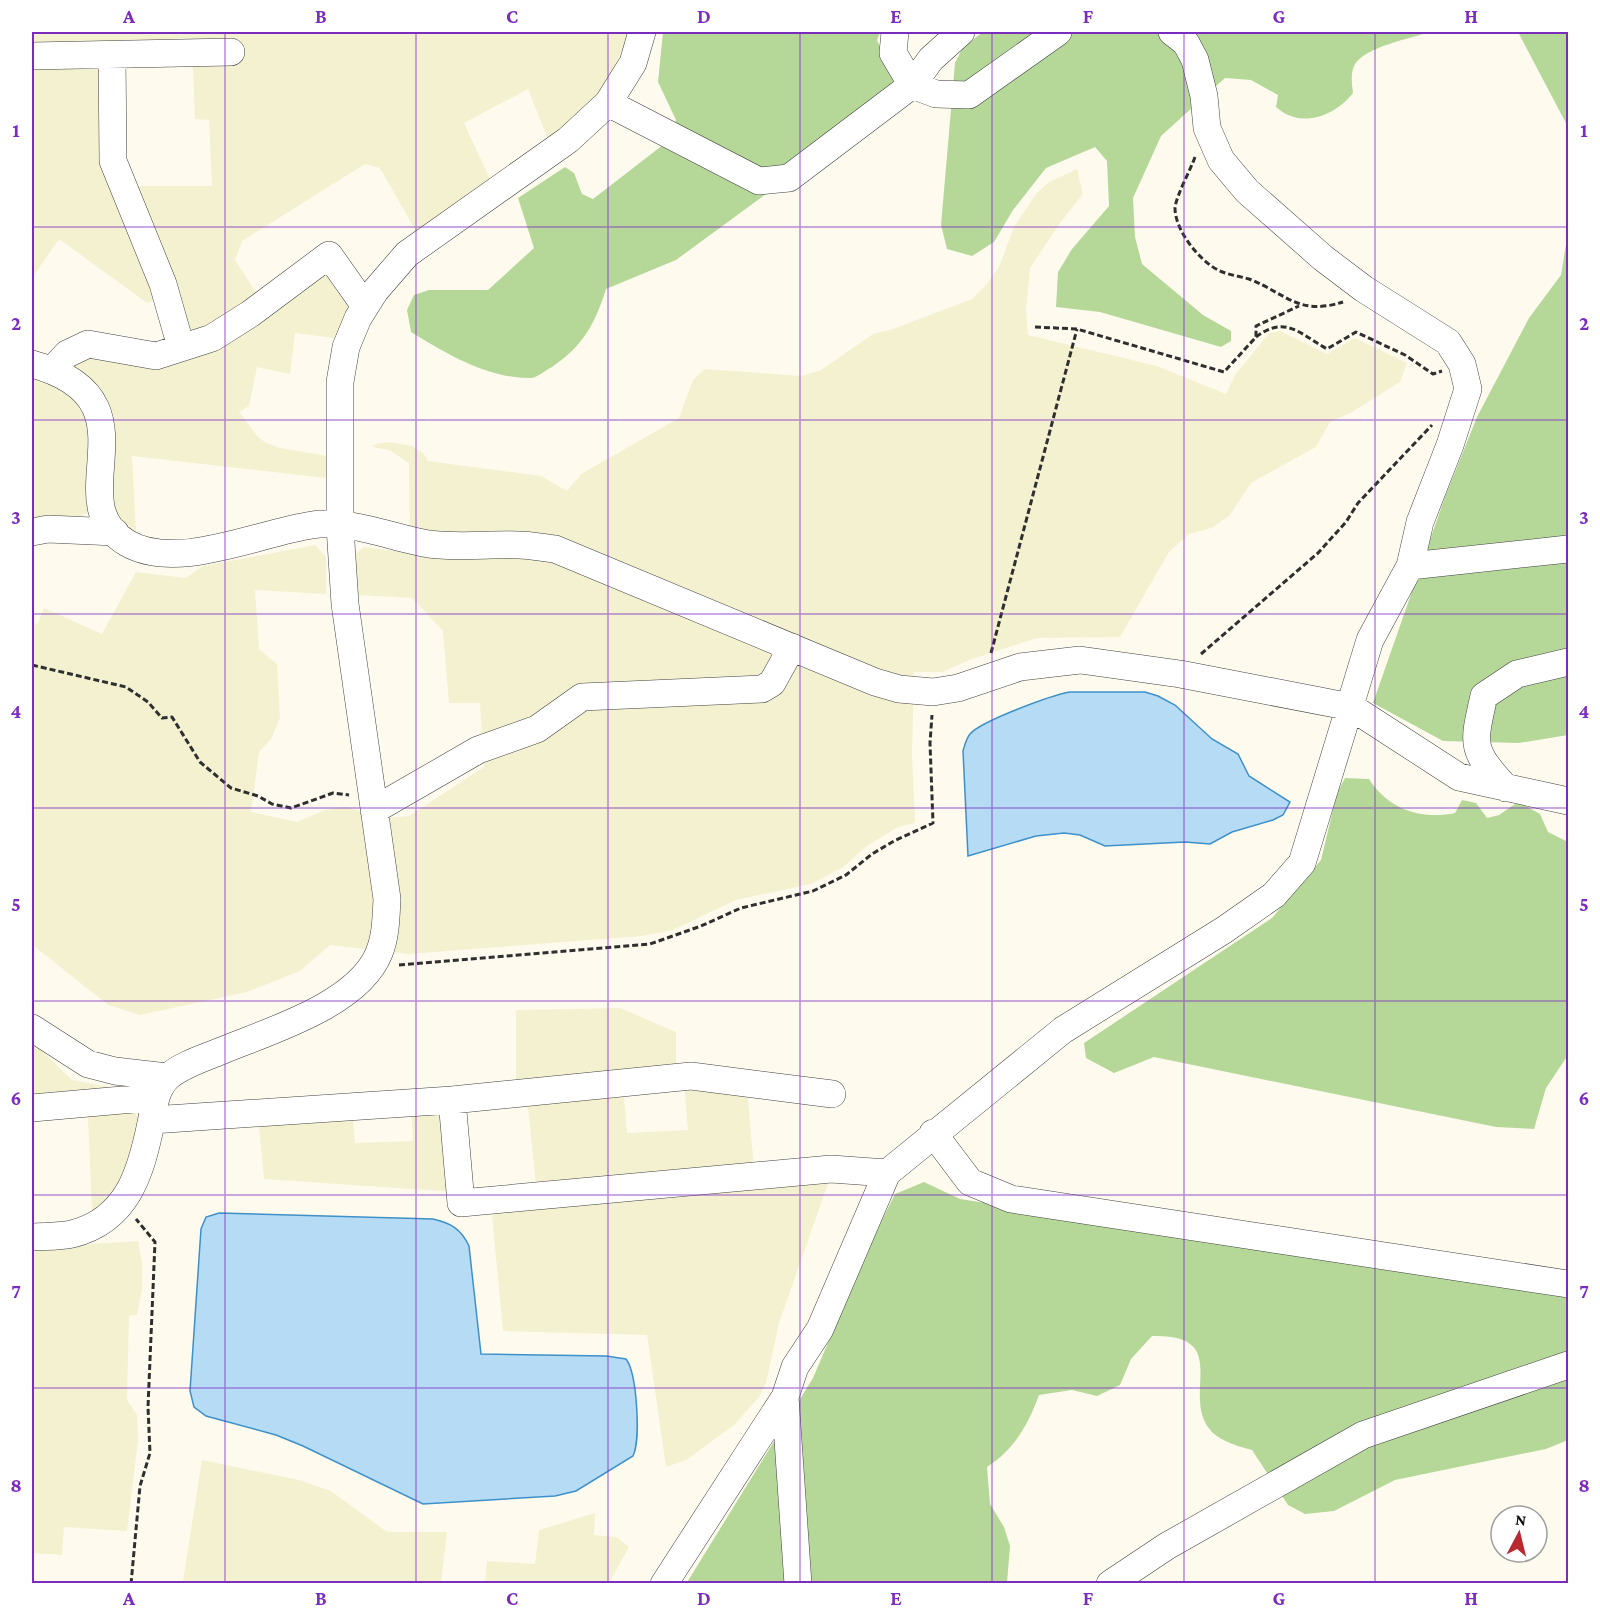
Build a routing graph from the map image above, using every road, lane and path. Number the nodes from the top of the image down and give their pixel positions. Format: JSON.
{"nodes":[{"id":1,"x":642,"y":32,"type":"edge"},
{"id":2,"x":895,"y":32,"type":"edge"},
{"id":3,"x":961,"y":32,"type":"edge"},
{"id":4,"x":1058,"y":32,"type":"edge"},
{"id":5,"x":1172,"y":32,"type":"edge"},
{"id":6,"x":231,"y":52,"type":"dead end"},
{"id":7,"x":112,"y":55,"type":"junction"},
{"id":8,"x":32,"y":56,"type":"edge"},
{"id":9,"x":912,"y":85,"type":"junction"},
{"id":10,"x":608,"y":103,"type":"junction"},
{"id":11,"x":1207,"y":128,"type":"junction"},
{"id":12,"x":1365,"y":289,"type":"junction"},
{"id":13,"x":365,"y":306,"type":"junction"},
{"id":14,"x":1299,"y":306,"type":"junction"},
{"id":15,"x":1035,"y":327,"type":"dead end"},
{"id":16,"x":1077,"y":329,"type":"junction"},
{"id":17,"x":1256,"y":337,"type":"junction"},
{"id":18,"x":181,"y":347,"type":"junction"},
{"id":19,"x":1462,"y":364,"type":"junction"},
{"id":20,"x":42,"y":367,"type":"edge"},
{"id":21,"x":1437,"y":420,"type":"dead end"},
{"id":22,"x":340,"y":527,"type":"junction"},
{"id":23,"x":32,"y":532,"type":"edge"},
{"id":24,"x":115,"y":532,"type":"junction"},
{"id":25,"x":1569,"y":549,"type":"edge"},
{"id":26,"x":1410,"y":566,"type":"junction"},
{"id":27,"x":792,"y":647,"type":"junction"},
{"id":28,"x":1569,"y":662,"type":"edge"},
{"id":29,"x":32,"y":665,"type":"edge"},
{"id":30,"x":1180,"y":674,"type":"junction"},
{"id":31,"x":985,"y":678,"type":"junction"},
{"id":32,"x":933,"y":692,"type":"junction"},
{"id":33,"x":1351,"y":707,"type":"junction"},
{"id":34,"x":1506,"y":788,"type":"junction"},
{"id":35,"x":1569,"y":801,"type":"edge"},
{"id":36,"x":373,"y":804,"type":"junction"},
{"id":37,"x":371,"y":967,"type":"junction"},
{"id":38,"x":32,"y":1028,"type":"edge"},
{"id":39,"x":832,"y":1094,"type":"dead end"},
{"id":40,"x":158,"y":1098,"type":"junction"},
{"id":41,"x":452,"y":1100,"type":"junction"},
{"id":42,"x":32,"y":1108,"type":"edge"},
{"id":43,"x":933,"y":1133,"type":"junction"},
{"id":44,"x":887,"y":1173,"type":"junction"},
{"id":45,"x":122,"y":1202,"type":"junction"},
{"id":46,"x":32,"y":1238,"type":"edge"},
{"id":47,"x":1569,"y":1284,"type":"edge"},
{"id":48,"x":1569,"y":1365,"type":"edge"},
{"id":49,"x":785,"y":1397,"type":"junction"},
{"id":50,"x":130,"y":1584,"type":"edge"},
{"id":51,"x":664,"y":1584,"type":"edge"},
{"id":52,"x":798,"y":1584,"type":"edge"},
{"id":53,"x":1110,"y":1584,"type":"edge"}],
"edges":[{"from":1,"to":10,"type":"street"},
{"from":2,"to":9,"type":"street"},
{"from":3,"to":9,"type":"street"},
{"from":4,"to":9,"type":"street"},
{"from":5,"to":11,"type":"street"},
{"from":6,"to":7,"type":"street"},
{"from":7,"to":8,"type":"street"},
{"from":7,"to":18,"type":"street"},
{"from":9,"to":10,"type":"street"},
{"from":10,"to":13,"type":"street"},
{"from":11,"to":12,"type":"street"},
{"from":11,"to":14,"type":"path"},
{"from":12,"to":14,"type":"path"},
{"from":12,"to":19,"type":"street"},
{"from":13,"to":18,"type":"street"},
{"from":13,"to":22,"type":"street"},
{"from":14,"to":17,"type":"path"},
{"from":15,"to":16,"type":"path"},
{"from":16,"to":17,"type":"path"},
{"from":16,"to":31,"type":"path"},
{"from":17,"to":19,"type":"path"},
{"from":18,"to":20,"type":"street"},
{"from":19,"to":26,"type":"street"},
{"from":20,"to":24,"type":"street"},
{"from":21,"to":30,"type":"path"},
{"from":22,"to":24,"type":"street"},
{"from":22,"to":27,"type":"street"},
{"from":22,"to":36,"type":"street"},
{"from":23,"to":24,"type":"street"},
{"from":25,"to":26,"type":"street"},
{"from":26,"to":33,"type":"street"},
{"from":27,"to":32,"type":"street"},
{"from":27,"to":36,"type":"street"},
{"from":28,"to":34,"type":"street"},
{"from":29,"to":36,"type":"path"},
{"from":30,"to":31,"type":"street"},
{"from":30,"to":33,"type":"street"},
{"from":31,"to":32,"type":"street"},
{"from":32,"to":37,"type":"path"},
{"from":33,"to":34,"type":"street"},
{"from":33,"to":43,"type":"street"},
{"from":34,"to":35,"type":"street"},
{"from":36,"to":37,"type":"street"},
{"from":37,"to":40,"type":"street"},
{"from":38,"to":40,"type":"street"},
{"from":39,"to":41,"type":"street"},
{"from":40,"to":41,"type":"street"},
{"from":40,"to":42,"type":"street"},
{"from":40,"to":45,"type":"street"},
{"from":41,"to":44,"type":"street"},
{"from":43,"to":44,"type":"street"},
{"from":43,"to":47,"type":"street"},
{"from":44,"to":49,"type":"street"},
{"from":45,"to":46,"type":"street"},
{"from":45,"to":50,"type":"path"},
{"from":48,"to":53,"type":"street"},
{"from":49,"to":51,"type":"street"},
{"from":49,"to":52,"type":"street"}]}
